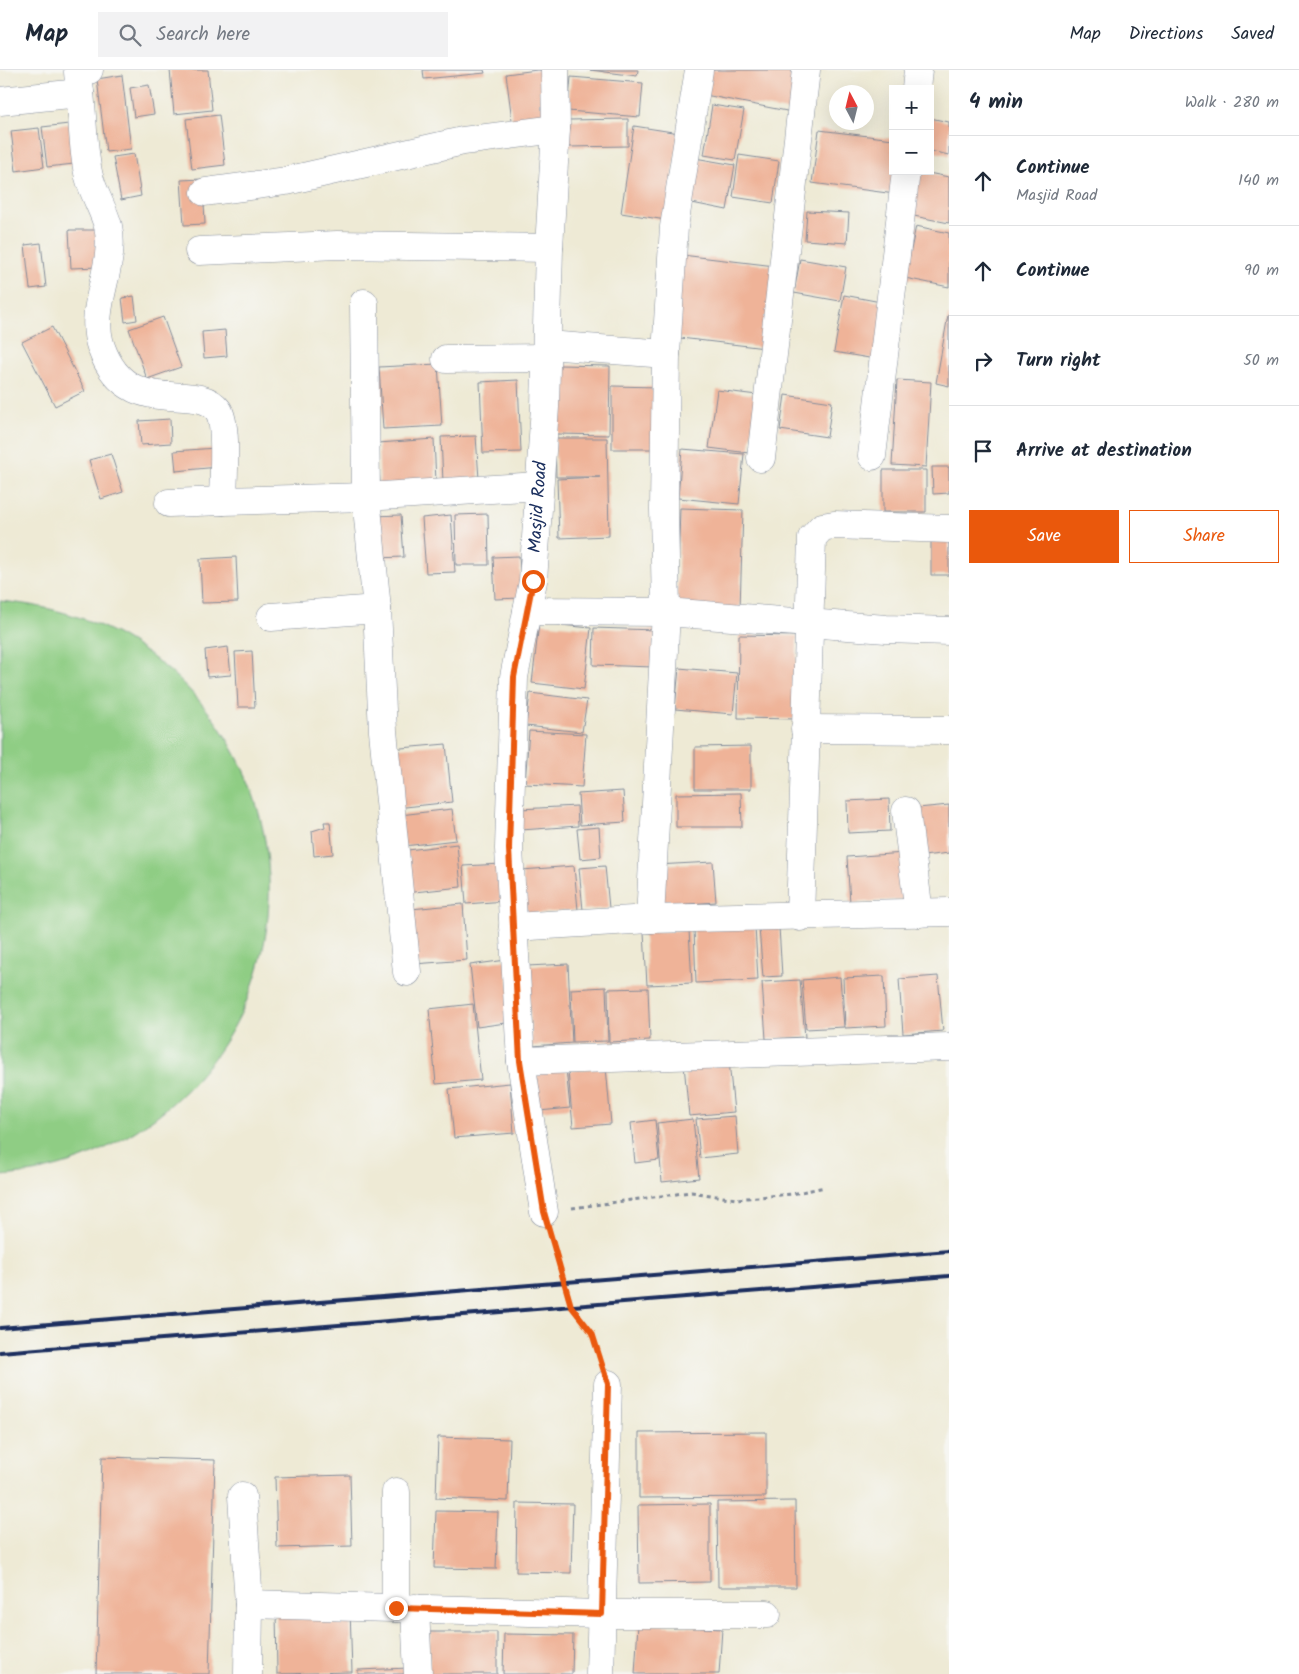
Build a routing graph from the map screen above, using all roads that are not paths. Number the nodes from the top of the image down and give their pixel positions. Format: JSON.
{"nodes":[{"id":1,"x":555,"y":70,"type":"edge"},
{"id":2,"x":699,"y":70,"type":"edge"},
{"id":3,"x":806,"y":70,"type":"edge"},
{"id":4,"x":918,"y":70,"type":"edge"},
{"id":5,"x":84,"y":82,"type":"edge"},
{"id":6,"x":916,"y":85,"type":"edge"},
{"id":7,"x":0,"y":101,"type":"edge"},
{"id":8,"x":556,"y":129,"type":"junction"},
{"id":9,"x":906,"y":175,"type":"edge"},
{"id":10,"x":205,"y":192,"type":"dead end"},
{"id":11,"x":549,"y":248,"type":"junction"},
{"id":12,"x":199,"y":251,"type":"dead end"},
{"id":13,"x":364,"y":302,"type":"dead end"},
{"id":14,"x":546,"y":351,"type":"junction"},
{"id":15,"x":666,"y":354,"type":"junction"},
{"id":16,"x":446,"y":359,"type":"dead end"},
{"id":17,"x":872,"y":456,"type":"dead end"},
{"id":18,"x":761,"y":458,"type":"dead end"},
{"id":19,"x":539,"y":486,"type":"junction"},
{"id":20,"x":366,"y":497,"type":"junction"},
{"id":21,"x":223,"y":501,"type":"junction"},
{"id":22,"x":169,"y":503,"type":"dead end"},
{"id":23,"x":949,"y":529,"type":"edge"},
{"id":24,"x":377,"y":609,"type":"junction"},
{"id":25,"x":527,"y":611,"type":"junction"},
{"id":26,"x":666,"y":612,"type":"junction"},
{"id":27,"x":271,"y":617,"type":"dead end"},
{"id":28,"x":808,"y":624,"type":"junction"},
{"id":29,"x":949,"y":632,"type":"edge"},
{"id":30,"x":805,"y":729,"type":"junction"},
{"id":31,"x":949,"y":730,"type":"edge"},
{"id":32,"x":906,"y":811,"type":"dead end"},
{"id":33,"x":949,"y":912,"type":"edge"},
{"id":34,"x":919,"y":913,"type":"junction"},
{"id":35,"x":800,"y":916,"type":"junction"},
{"id":36,"x":650,"y":919,"type":"junction"},
{"id":37,"x":513,"y":927,"type":"junction"},
{"id":38,"x":407,"y":972,"type":"dead end"},
{"id":39,"x":949,"y":1047,"type":"edge"},
{"id":40,"x":520,"y":1061,"type":"junction"},
{"id":41,"x":544,"y":1212,"type":"road end"},
{"id":42,"x":608,"y":1384,"type":"road end"},
{"id":43,"x":396,"y":1492,"type":"dead end"},
{"id":44,"x":242,"y":1496,"type":"dead end"},
{"id":45,"x":248,"y":1604,"type":"junction"},
{"id":46,"x":406,"y":1608,"type":"junction"},
{"id":47,"x":602,"y":1614,"type":"junction"},
{"id":48,"x":767,"y":1614,"type":"dead end"},
{"id":49,"x":248,"y":1674,"type":"edge"},
{"id":50,"x":418,"y":1674,"type":"edge"},
{"id":51,"x":600,"y":1674,"type":"edge"}],
"edges":[{"from":1,"to":8,"type":"street","name":"Masjid Road"},
{"from":2,"to":15,"type":"street"},
{"from":3,"to":18,"type":"street"},
{"from":4,"to":6,"type":"street"},
{"from":5,"to":7,"type":"street"},
{"from":5,"to":21,"type":"street"},
{"from":8,"to":10,"type":"street"},
{"from":8,"to":11,"type":"street","name":"Masjid Road"},
{"from":9,"to":17,"type":"street"},
{"from":11,"to":12,"type":"street"},
{"from":11,"to":14,"type":"street","name":"Masjid Road"},
{"from":13,"to":20,"type":"street"},
{"from":14,"to":15,"type":"street"},
{"from":14,"to":16,"type":"street"},
{"from":14,"to":19,"type":"street","name":"Masjid Road"},
{"from":15,"to":26,"type":"street"},
{"from":19,"to":20,"type":"street"},
{"from":19,"to":25,"type":"street","name":"Masjid Road"},
{"from":20,"to":21,"type":"street"},
{"from":20,"to":24,"type":"street"},
{"from":21,"to":22,"type":"street"},
{"from":23,"to":28,"type":"street"},
{"from":24,"to":27,"type":"street"},
{"from":24,"to":38,"type":"street"},
{"from":25,"to":26,"type":"street"},
{"from":25,"to":37,"type":"street","name":"Masjid Road"},
{"from":26,"to":28,"type":"street"},
{"from":26,"to":36,"type":"street"},
{"from":28,"to":29,"type":"street"},
{"from":28,"to":30,"type":"street"},
{"from":30,"to":31,"type":"street"},
{"from":30,"to":35,"type":"street"},
{"from":32,"to":34,"type":"street"},
{"from":33,"to":34,"type":"street"},
{"from":34,"to":35,"type":"street"},
{"from":35,"to":36,"type":"street"},
{"from":36,"to":37,"type":"street"},
{"from":37,"to":40,"type":"street","name":"Masjid Road"},
{"from":39,"to":40,"type":"street"},
{"from":40,"to":41,"type":"street","name":"Masjid Road"},
{"from":42,"to":47,"type":"street"},
{"from":43,"to":46,"type":"street"},
{"from":44,"to":45,"type":"street"},
{"from":45,"to":46,"type":"street"},
{"from":45,"to":49,"type":"street"},
{"from":46,"to":47,"type":"street"},
{"from":46,"to":50,"type":"street"},
{"from":47,"to":48,"type":"street"},
{"from":47,"to":51,"type":"street"}]}
